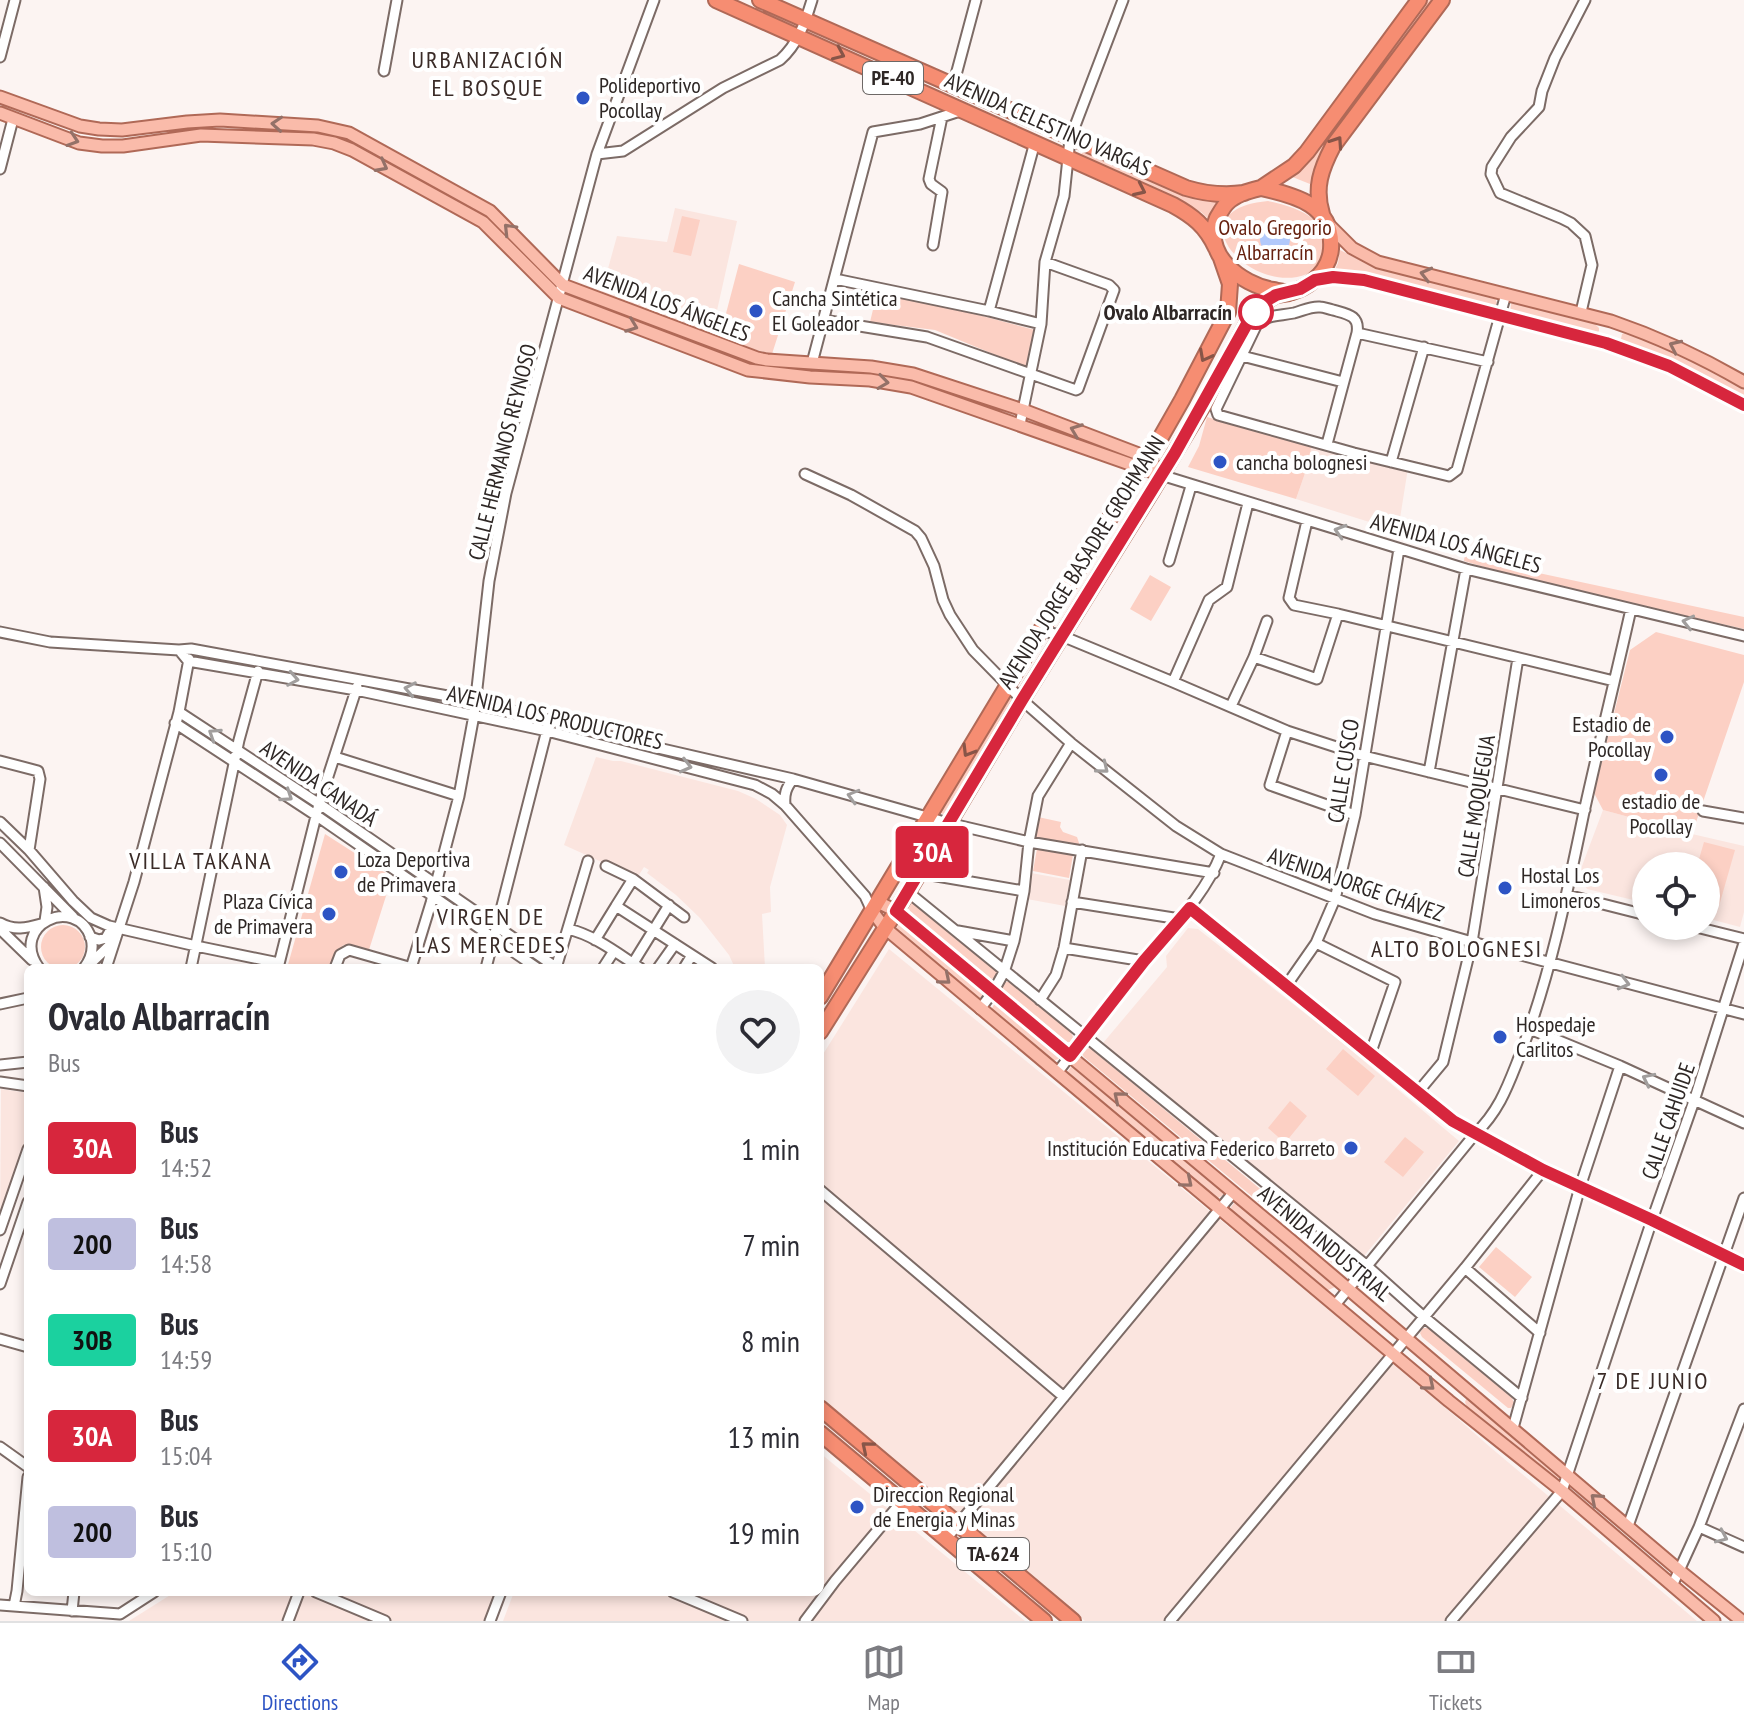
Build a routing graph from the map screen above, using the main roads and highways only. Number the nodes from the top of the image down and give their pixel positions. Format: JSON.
{"nodes":[{"id":1,"x":716,"y":0,"type":"edge"},
{"id":2,"x":760,"y":0,"type":"edge"},
{"id":3,"x":1419,"y":0,"type":"edge"},
{"id":4,"x":1442,"y":0,"type":"edge"},
{"id":5,"x":0,"y":97,"type":"edge"},
{"id":6,"x":990,"y":103,"type":"junction"},
{"id":7,"x":29,"y":108,"type":"junction"},
{"id":8,"x":0,"y":113,"type":"edge"},
{"id":9,"x":984,"y":119,"type":"junction"},
{"id":10,"x":19,"y":121,"type":"junction"},
{"id":11,"x":1261,"y":188,"type":"junction"},
{"id":12,"x":1244,"y":193,"type":"junction"},
{"id":13,"x":466,"y":197,"type":"junction"},
{"id":14,"x":460,"y":209,"type":"junction"},
{"id":15,"x":1325,"y":219,"type":"junction"},
{"id":16,"x":1218,"y":253,"type":"junction"},
{"id":17,"x":1315,"y":280,"type":"junction"},
{"id":18,"x":1289,"y":293,"type":"junction"},
{"id":19,"x":1611,"y":321,"type":"junction"},
{"id":20,"x":1606,"y":343,"type":"junction"},
{"id":21,"x":775,"y":367,"type":"junction"},
{"id":22,"x":1744,"y":382,"type":"edge"},
{"id":23,"x":1182,"y":400,"type":"junction"},
{"id":24,"x":1744,"y":405,"type":"edge"},
{"id":25,"x":1209,"y":409,"type":"junction"},
{"id":26,"x":1144,"y":463,"type":"junction"},
{"id":27,"x":1161,"y":475,"type":"junction"},
{"id":28,"x":875,"y":906,"type":"junction"},
{"id":29,"x":896,"y":911,"type":"junction"},
{"id":30,"x":885,"y":928,"type":"junction"},
{"id":31,"x":836,"y":972,"type":"junction"},
{"id":32,"x":851,"y":982,"type":"junction"},
{"id":33,"x":824,"y":991,"type":"edge"},
{"id":34,"x":824,"y":1026,"type":"edge"},
{"id":35,"x":824,"y":1411,"type":"edge"},
{"id":36,"x":824,"y":1436,"type":"edge"},
{"id":37,"x":1653,"y":1547,"type":"junction"},
{"id":38,"x":1642,"y":1560,"type":"junction"},
{"id":39,"x":1706,"y":1592,"type":"junction"},
{"id":40,"x":1696,"y":1606,"type":"junction"},
{"id":41,"x":1044,"y":1621,"type":"edge"},
{"id":42,"x":1073,"y":1621,"type":"edge"},
{"id":43,"x":1714,"y":1621,"type":"edge"},
{"id":44,"x":1741,"y":1621,"type":"edge"}],
"edges":[{"from":1,"to":9,"type":"highway","name":"AVENIDA CELESTINO VARGAS","number":"PE-40","one_way":true},
{"from":2,"to":6,"type":"highway","name":"AVENIDA CELESTINO VARGAS","number":"PE-40"},
{"from":3,"to":11,"type":"highway"},
{"from":15,"to":4,"type":"highway","one_way":true},
{"from":5,"to":7,"type":"main road","name":"AVENIDA LOS ÁNGELES"},
{"from":6,"to":9,"type":"highway"},
{"from":6,"to":12,"type":"highway","name":"AVENIDA CELESTINO VARGAS","number":"PE-40"},
{"from":7,"to":10,"type":"main road"},
{"from":13,"to":7,"type":"main road","name":"AVENIDA LOS ÁNGELES","one_way":true},
{"from":8,"to":10,"type":"main road","name":"AVENIDA LOS ÁNGELES"},
{"from":9,"to":16,"type":"highway","name":"AVENIDA CELESTINO VARGAS","number":"PE-40","one_way":true},
{"from":10,"to":14,"type":"main road","name":"AVENIDA LOS ÁNGELES","one_way":true},
{"from":11,"to":12,"type":"highway"},
{"from":11,"to":15,"type":"highway"},
{"from":12,"to":16,"type":"highway"},
{"from":13,"to":14,"type":"main road"},
{"from":21,"to":13,"type":"main road","name":"AVENIDA LOS ÁNGELES","one_way":true},
{"from":14,"to":21,"type":"main road","name":"AVENIDA LOS ÁNGELES","one_way":true},
{"from":15,"to":17,"type":"highway"},
{"from":19,"to":15,"type":"main road","one_way":true},
{"from":16,"to":18,"type":"highway"},
{"from":16,"to":23,"type":"highway","name":"AVENIDA JORGE BASADRE GROHMANN","one_way":true},
{"from":17,"to":18,"type":"highway"},
{"from":17,"to":20,"type":"main road"},
{"from":18,"to":25,"type":"highway","name":"AVENIDA JORGE BASADRE GROHMANN"},
{"from":19,"to":20,"type":"main road"},
{"from":22,"to":19,"type":"main road","one_way":true},
{"from":20,"to":24,"type":"main road"},
{"from":21,"to":26,"type":"main road","name":"AVENIDA LOS ÁNGELES","one_way":true},
{"from":26,"to":21,"type":"main road","name":"AVENIDA LOS ÁNGELES","one_way":true},
{"from":23,"to":25,"type":"highway"},
{"from":23,"to":26,"type":"highway","name":"AVENIDA JORGE BASADRE GROHMANN"},
{"from":25,"to":27,"type":"highway","name":"AVENIDA JORGE BASADRE GROHMANN"},
{"from":26,"to":27,"type":"main road","name":"AVENIDA LOS ÁNGELES"},
{"from":26,"to":28,"type":"highway","name":"AVENIDA JORGE BASADRE GROHMANN","one_way":true},
{"from":27,"to":29,"type":"highway","name":"AVENIDA JORGE BASADRE GROHMANN"},
{"from":28,"to":29,"type":"main road","name":"AVENIDA INDUSTRIAL"},
{"from":28,"to":30,"type":"main road","name":"AVENIDA INDUSTRIAL"},
{"from":28,"to":31,"type":"highway","name":"AVENIDA JORGE BASADRE GROHMANN"},
{"from":29,"to":30,"type":"highway","name":"AVENIDA JORGE BASADRE GROHMANN"},
{"from":37,"to":29,"type":"main road","name":"AVENIDA INDUSTRIAL","one_way":true},
{"from":30,"to":32,"type":"highway","name":"AVENIDA JORGE BASADRE GROHMANN"},
{"from":30,"to":38,"type":"main road","name":"AVENIDA INDUSTRIAL","one_way":true},
{"from":31,"to":32,"type":"highway"},
{"from":31,"to":33,"type":"highway","name":"AVENIDA JORGE BASADRE GROHMANN"},
{"from":32,"to":34,"type":"highway","name":"AVENIDA JORGE BASADRE GROHMANN"},
{"from":42,"to":35,"type":"highway","number":"TA-624","one_way":true},
{"from":36,"to":41,"type":"highway","number":"TA-624"},
{"from":37,"to":38,"type":"main road"},
{"from":37,"to":39,"type":"main road","name":"AVENIDA INDUSTRIAL"},
{"from":38,"to":40,"type":"main road","name":"AVENIDA INDUSTRIAL"},
{"from":39,"to":40,"type":"main road"},
{"from":39,"to":44,"type":"main road","name":"AVENIDA INDUSTRIAL"},
{"from":40,"to":43,"type":"main road","name":"AVENIDA INDUSTRIAL"}]}
